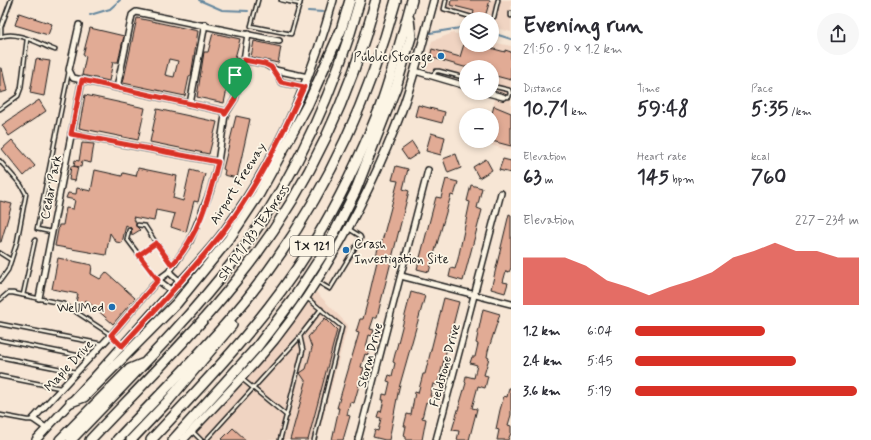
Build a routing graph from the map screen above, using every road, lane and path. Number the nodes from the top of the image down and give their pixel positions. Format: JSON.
{"nodes":[{"id":1,"x":11,"y":0,"type":"edge"},
{"id":2,"x":258,"y":0,"type":"edge"},
{"id":3,"x":281,"y":0,"type":"edge"},
{"id":4,"x":333,"y":0,"type":"edge"},
{"id":5,"x":350,"y":0,"type":"edge"},
{"id":6,"x":360,"y":0,"type":"edge"},
{"id":7,"x":376,"y":0,"type":"edge"},
{"id":8,"x":396,"y":0,"type":"edge"},
{"id":9,"x":412,"y":0,"type":"edge"},
{"id":10,"x":434,"y":0,"type":"edge"},
{"id":11,"x":446,"y":0,"type":"edge"},
{"id":12,"x":498,"y":0,"type":"edge"},
{"id":13,"x":300,"y":2,"type":"edge"},
{"id":14,"x":494,"y":12,"type":"edge"},
{"id":15,"x":408,"y":13,"type":"junction"},
{"id":16,"x":459,"y":13,"type":"edge"},
{"id":17,"x":206,"y":24,"type":"junction"},
{"id":18,"x":79,"y":25,"type":"dead end"},
{"id":19,"x":248,"y":34,"type":"junction"},
{"id":20,"x":0,"y":37,"type":"edge"},
{"id":21,"x":27,"y":39,"type":"junction"},
{"id":22,"x":279,"y":41,"type":"dead end"},
{"id":23,"x":55,"y":50,"type":"dead end"},
{"id":24,"x":244,"y":60,"type":"junction"},
{"id":25,"x":69,"y":70,"type":"junction"},
{"id":26,"x":275,"y":70,"type":"junction"},
{"id":27,"x":415,"y":71,"type":"junction"},
{"id":28,"x":431,"y":76,"type":"junction"},
{"id":29,"x":459,"y":76,"type":"edge"},
{"id":30,"x":308,"y":77,"type":"junction"},
{"id":31,"x":82,"y":80,"type":"junction"},
{"id":32,"x":459,"y":84,"type":"edge"},
{"id":33,"x":304,"y":87,"type":"junction"},
{"id":34,"x":120,"y":88,"type":"junction"},
{"id":35,"x":499,"y":88,"type":"edge"},
{"id":36,"x":499,"y":96,"type":"edge"},
{"id":37,"x":503,"y":97,"type":"joint"},
{"id":38,"x":190,"y":104,"type":"junction"},
{"id":39,"x":0,"y":109,"type":"edge"},
{"id":40,"x":225,"y":114,"type":"junction"},
{"id":41,"x":71,"y":134,"type":"junction"},
{"id":42,"x":0,"y":161,"type":"edge"},
{"id":43,"x":218,"y":162,"type":"junction"},
{"id":44,"x":428,"y":170,"type":"dead end"},
{"id":45,"x":501,"y":193,"type":"dead end"},
{"id":46,"x":138,"y":225,"type":"dead end"},
{"id":47,"x":348,"y":229,"type":"junction"},
{"id":48,"x":129,"y":230,"type":"dead end"},
{"id":49,"x":52,"y":232,"type":"junction"},
{"id":50,"x":35,"y":240,"type":"dead end"},
{"id":51,"x":156,"y":243,"type":"junction"},
{"id":52,"x":0,"y":253,"type":"edge"},
{"id":53,"x":139,"y":255,"type":"junction"},
{"id":54,"x":11,"y":260,"type":"junction"},
{"id":55,"x":172,"y":265,"type":"junction"},
{"id":56,"x":169,"y":272,"type":"junction"},
{"id":57,"x":401,"y":276,"type":"junction"},
{"id":58,"x":158,"y":280,"type":"junction"},
{"id":59,"x":0,"y":281,"type":"edge"},
{"id":60,"x":316,"y":281,"type":"junction"},
{"id":61,"x":180,"y":282,"type":"junction"},
{"id":62,"x":172,"y":291,"type":"junction"},
{"id":63,"x":23,"y":295,"type":"junction"},
{"id":64,"x":474,"y":295,"type":"junction"},
{"id":65,"x":306,"y":297,"type":"junction"},
{"id":66,"x":39,"y":298,"type":"junction"},
{"id":67,"x":0,"y":300,"type":"edge"},
{"id":68,"x":246,"y":300,"type":"junction"},
{"id":69,"x":511,"y":304,"type":"edge"},
{"id":70,"x":321,"y":309,"type":"junction"},
{"id":71,"x":0,"y":324,"type":"edge"},
{"id":72,"x":111,"y":335,"type":"junction"},
{"id":73,"x":300,"y":336,"type":"junction"},
{"id":74,"x":0,"y":340,"type":"edge"},
{"id":75,"x":103,"y":344,"type":"junction"},
{"id":76,"x":122,"y":346,"type":"junction"},
{"id":77,"x":0,"y":357,"type":"edge"},
{"id":78,"x":89,"y":360,"type":"junction"},
{"id":79,"x":145,"y":362,"type":"junction"},
{"id":80,"x":77,"y":372,"type":"junction"},
{"id":81,"x":0,"y":376,"type":"edge"},
{"id":82,"x":242,"y":379,"type":"junction"},
{"id":83,"x":253,"y":388,"type":"junction"},
{"id":84,"x":61,"y":389,"type":"junction"},
{"id":85,"x":71,"y":402,"type":"junction"},
{"id":86,"x":0,"y":415,"type":"edge"},
{"id":87,"x":287,"y":416,"type":"junction"},
{"id":88,"x":33,"y":420,"type":"junction"},
{"id":89,"x":46,"y":428,"type":"junction"},
{"id":90,"x":191,"y":431,"type":"junction"},
{"id":91,"x":36,"y":440,"type":"edge"},
{"id":92,"x":60,"y":440,"type":"edge"},
{"id":93,"x":71,"y":440,"type":"edge"},
{"id":94,"x":90,"y":440,"type":"edge"},
{"id":95,"x":117,"y":440,"type":"edge"},
{"id":96,"x":131,"y":440,"type":"edge"},
{"id":97,"x":151,"y":440,"type":"edge"},
{"id":98,"x":173,"y":440,"type":"edge"},
{"id":99,"x":183,"y":440,"type":"edge"},
{"id":100,"x":201,"y":440,"type":"edge"},
{"id":101,"x":206,"y":440,"type":"edge"},
{"id":102,"x":280,"y":440,"type":"edge"},
{"id":103,"x":314,"y":440,"type":"edge"},
{"id":104,"x":358,"y":440,"type":"edge"},
{"id":105,"x":436,"y":440,"type":"edge"}],
"edges":[{"from":1,"to":20,"type":"lane"},
{"from":2,"to":13,"type":"lane"},
{"from":3,"to":13,"type":"lane"},
{"from":4,"to":30,"type":"main road","name":"Airport Freeway"},
{"from":5,"to":85,"type":"highway"},
{"from":6,"to":79,"type":"highway"},
{"from":7,"to":94,"type":"highway","name":"SH 121/183 TEXpress"},
{"from":8,"to":68,"type":"highway"},
{"from":9,"to":15,"type":"highway","number":"TX 121"},
{"from":10,"to":27,"type":"main road"},
{"from":11,"to":16,"type":"lane"},
{"from":12,"to":14,"type":"lane"},
{"from":15,"to":97,"type":"highway","number":"TX 121"},
{"from":15,"to":98,"type":"highway"},
{"from":17,"to":19,"type":"street"},
{"from":17,"to":34,"type":"street"},
{"from":17,"to":38,"type":"street"},
{"from":18,"to":25,"type":"street"},
{"from":19,"to":22,"type":"street"},
{"from":19,"to":24,"type":"street"},
{"from":20,"to":21,"type":"lane"},
{"from":21,"to":23,"type":"lane"},
{"from":21,"to":39,"type":"lane"},
{"from":24,"to":26,"type":"street"},
{"from":24,"to":40,"type":"street"},
{"from":25,"to":31,"type":"street"},
{"from":25,"to":49,"type":"lane"},
{"from":26,"to":30,"type":"street"},
{"from":26,"to":33,"type":"street"},
{"from":27,"to":28,"type":"street"},
{"from":27,"to":47,"type":"main road"},
{"from":28,"to":29,"type":"lane"},
{"from":28,"to":32,"type":"street"},
{"from":30,"to":33,"type":"main road","name":"Airport Freeway"},
{"from":31,"to":34,"type":"street"},
{"from":31,"to":41,"type":"street","name":"Cedar Park"},
{"from":33,"to":61,"type":"main road","name":"Airport Freeway"},
{"from":34,"to":38,"type":"street"},
{"from":35,"to":37,"type":"lane"},
{"from":36,"to":37,"type":"street"},
{"from":38,"to":40,"type":"street"},
{"from":40,"to":43,"type":"street"},
{"from":41,"to":43,"type":"street"},
{"from":41,"to":49,"type":"street","name":"Cedar Park"},
{"from":42,"to":54,"type":"lane"},
{"from":43,"to":55,"type":"street"},
{"from":44,"to":57,"type":"street","name":"Storm Drive"},
{"from":45,"to":64,"type":"street","name":"Fieldstone Drive"},
{"from":46,"to":51,"type":"lane"},
{"from":47,"to":60,"type":"main road"},
{"from":47,"to":60,"type":"lane"},
{"from":48,"to":53,"type":"lane"},
{"from":49,"to":66,"type":"street","name":"Cedar Park"},
{"from":50,"to":63,"type":"lane"},
{"from":51,"to":53,"type":"lane"},
{"from":51,"to":55,"type":"lane"},
{"from":52,"to":54,"type":"lane"},
{"from":53,"to":58,"type":"lane"},
{"from":54,"to":59,"type":"lane"},
{"from":55,"to":56,"type":"street"},
{"from":56,"to":58,"type":"street","name":"Maple Drive"},
{"from":56,"to":61,"type":"street"},
{"from":57,"to":64,"type":"street"},
{"from":57,"to":104,"type":"street","name":"Storm Drive"},
{"from":58,"to":62,"type":"street"},
{"from":58,"to":72,"type":"street","name":"Maple Drive"},
{"from":60,"to":65,"type":"main road"},
{"from":61,"to":62,"type":"main road","name":"Airport Freeway"},
{"from":62,"to":76,"type":"main road","name":"Airport Freeway"},
{"from":63,"to":66,"type":"lane"},
{"from":63,"to":67,"type":"lane"},
{"from":64,"to":69,"type":"street"},
{"from":64,"to":105,"type":"street","name":"Fieldstone Drive"},
{"from":65,"to":70,"type":"lane"},
{"from":65,"to":82,"type":"main road"},
{"from":66,"to":72,"type":"lane"},
{"from":68,"to":95,"type":"highway"},
{"from":68,"to":96,"type":"highway"},
{"from":70,"to":73,"type":"lane"},
{"from":70,"to":103,"type":"lane"},
{"from":71,"to":75,"type":"lane"},
{"from":72,"to":75,"type":"street","name":"Maple Drive"},
{"from":72,"to":76,"type":"lane"},
{"from":73,"to":83,"type":"lane"},
{"from":73,"to":87,"type":"lane"},
{"from":74,"to":78,"type":"lane"},
{"from":75,"to":78,"type":"street","name":"Maple Drive"},
{"from":76,"to":85,"type":"main road","name":"Airport Freeway"},
{"from":77,"to":80,"type":"lane"},
{"from":78,"to":80,"type":"street","name":"Maple Drive"},
{"from":79,"to":92,"type":"highway"},
{"from":79,"to":93,"type":"highway"},
{"from":80,"to":84,"type":"street","name":"Maple Drive"},
{"from":81,"to":84,"type":"lane"},
{"from":82,"to":83,"type":"lane"},
{"from":82,"to":90,"type":"main road"},
{"from":83,"to":87,"type":"lane"},
{"from":83,"to":101,"type":"lane"},
{"from":84,"to":88,"type":"street","name":"Maple Drive"},
{"from":85,"to":89,"type":"main road","name":"Airport Freeway"},
{"from":86,"to":88,"type":"lane"},
{"from":87,"to":102,"type":"lane"},
{"from":88,"to":89,"type":"street"},
{"from":89,"to":91,"type":"main road","name":"Airport Freeway"},
{"from":90,"to":99,"type":"main road"},
{"from":90,"to":100,"type":"lane"}]}
